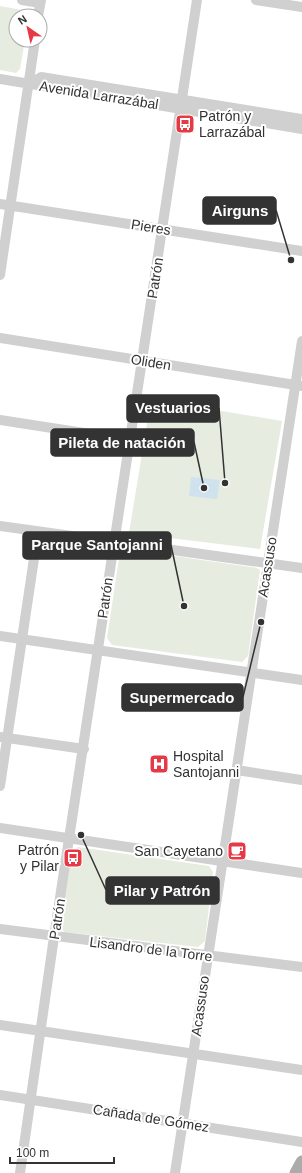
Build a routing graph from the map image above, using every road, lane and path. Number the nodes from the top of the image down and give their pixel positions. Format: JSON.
{"nodes":[{"id":1,"x":22,"y":0,"type":"edge"},
{"id":2,"x":197,"y":0,"type":"edge"},
{"id":3,"x":256,"y":0,"type":"edge"},
{"id":4,"x":41,"y":2,"type":"edge"},
{"id":5,"x":302,"y":7,"type":"edge"},
{"id":6,"x":34,"y":48,"type":"edge"},
{"id":7,"x":0,"y":79,"type":"edge"},
{"id":8,"x":29,"y":84,"type":"junction"},
{"id":9,"x":181,"y":104,"type":"junction"},
{"id":10,"x":302,"y":119,"type":"edge"},
{"id":11,"x":302,"y":128,"type":"edge"},
{"id":12,"x":0,"y":204,"type":"edge"},
{"id":13,"x":10,"y":205,"type":"junction"},
{"id":14,"x":162,"y":229,"type":"junction"},
{"id":15,"x":302,"y":251,"type":"edge"},
{"id":16,"x":0,"y":275,"type":"edge"},
{"id":17,"x":0,"y":338,"type":"edge"},
{"id":18,"x":302,"y":341,"type":"edge"},
{"id":19,"x":142,"y":361,"type":"junction"},
{"id":20,"x":299,"y":385,"type":"edge"},
{"id":21,"x":0,"y":420,"type":"edge"},
{"id":22,"x":129,"y":440,"type":"junction"},
{"id":23,"x":0,"y":526,"type":"edge"},
{"id":24,"x":38,"y":532,"type":"junction"},
{"id":25,"x":114,"y":542,"type":"junction"},
{"id":26,"x":267,"y":564,"type":"junction"},
{"id":27,"x":302,"y":568,"type":"edge"},
{"id":28,"x":0,"y":636,"type":"edge"},
{"id":29,"x":21,"y":639,"type":"junction"},
{"id":30,"x":98,"y":650,"type":"junction"},
{"id":31,"x":251,"y":672,"type":"junction"},
{"id":32,"x":302,"y":680,"type":"edge"},
{"id":33,"x":3,"y":737,"type":"edge"},
{"id":34,"x":84,"y":749,"type":"junction"},
{"id":35,"x":236,"y":770,"type":"junction"},
{"id":36,"x":302,"y":780,"type":"edge"},
{"id":37,"x":0,"y":786,"type":"edge"},
{"id":38,"x":0,"y":828,"type":"edge"},
{"id":39,"x":69,"y":839,"type":"junction"},
{"id":40,"x":221,"y":862,"type":"junction"},
{"id":41,"x":302,"y":873,"type":"edge"},
{"id":42,"x":0,"y":929,"type":"edge"},
{"id":43,"x":54,"y":937,"type":"junction"},
{"id":44,"x":207,"y":956,"type":"junction"},
{"id":45,"x":302,"y":967,"type":"edge"},
{"id":46,"x":0,"y":1025,"type":"edge"},
{"id":47,"x":41,"y":1031,"type":"junction"},
{"id":48,"x":193,"y":1054,"type":"junction"},
{"id":49,"x":302,"y":1070,"type":"edge"},
{"id":50,"x":0,"y":1095,"type":"edge"},
{"id":51,"x":31,"y":1100,"type":"junction"},
{"id":52,"x":182,"y":1123,"type":"junction"},
{"id":53,"x":302,"y":1142,"type":"edge"},
{"id":54,"x":302,"y":1162,"type":"edge"},
{"id":55,"x":20,"y":1173,"type":"edge"},
{"id":56,"x":174,"y":1173,"type":"edge"},
{"id":57,"x":296,"y":1173,"type":"edge"}],
"edges":[{"from":1,"to":4,"type":"street"},
{"from":2,"to":9,"type":"street","name":"Patrón"},
{"from":3,"to":5,"type":"street"},
{"from":6,"to":8,"type":"street"},
{"from":7,"to":8,"type":"street","name":"Avenida Larrazábal"},
{"from":8,"to":9,"type":"street","name":"Avenida Larrazábal"},
{"from":8,"to":13,"type":"street"},
{"from":9,"to":10,"type":"street","name":"Avenida Larrazábal"},
{"from":9,"to":11,"type":"street","name":"Avenida Larrazábal"},
{"from":9,"to":14,"type":"street","name":"Patrón"},
{"from":12,"to":13,"type":"street","name":"Pieres"},
{"from":13,"to":14,"type":"street","name":"Pieres"},
{"from":13,"to":16,"type":"street"},
{"from":14,"to":15,"type":"street","name":"Pieres"},
{"from":14,"to":19,"type":"street","name":"Patrón"},
{"from":17,"to":19,"type":"street","name":"Oliden"},
{"from":18,"to":20,"type":"street","name":"Acassuso"},
{"from":19,"to":20,"type":"street","name":"Oliden"},
{"from":19,"to":22,"type":"street","name":"Patrón"},
{"from":20,"to":26,"type":"street","name":"Acassuso"},
{"from":21,"to":22,"type":"street"},
{"from":22,"to":25,"type":"street","name":"Patrón"},
{"from":23,"to":24,"type":"street"},
{"from":24,"to":25,"type":"street"},
{"from":24,"to":29,"type":"street"},
{"from":25,"to":26,"type":"street"},
{"from":25,"to":30,"type":"street","name":"Patrón"},
{"from":26,"to":27,"type":"street"},
{"from":26,"to":31,"type":"street","name":"Acassuso"},
{"from":28,"to":29,"type":"street"},
{"from":29,"to":30,"type":"street"},
{"from":29,"to":33,"type":"street"},
{"from":30,"to":31,"type":"street"},
{"from":30,"to":34,"type":"street","name":"Patrón"},
{"from":31,"to":32,"type":"street"},
{"from":31,"to":35,"type":"street","name":"Acassuso"},
{"from":33,"to":34,"type":"street"},
{"from":33,"to":37,"type":"street"},
{"from":34,"to":39,"type":"street","name":"Patrón"},
{"from":35,"to":36,"type":"street"},
{"from":35,"to":40,"type":"street","name":"Acassuso"},
{"from":38,"to":39,"type":"street"},
{"from":39,"to":40,"type":"street"},
{"from":39,"to":43,"type":"street","name":"Patrón"},
{"from":40,"to":41,"type":"street"},
{"from":40,"to":44,"type":"street","name":"Acassuso"},
{"from":42,"to":43,"type":"street","name":"Lisandro de la Torre"},
{"from":43,"to":44,"type":"street","name":"Lisandro de la Torre"},
{"from":43,"to":47,"type":"street","name":"Patrón"},
{"from":44,"to":45,"type":"street","name":"Lisandro de la Torre"},
{"from":44,"to":48,"type":"street","name":"Acassuso"},
{"from":46,"to":47,"type":"street"},
{"from":47,"to":48,"type":"street"},
{"from":47,"to":51,"type":"street","name":"Patrón"},
{"from":48,"to":49,"type":"street"},
{"from":48,"to":52,"type":"street","name":"Acassuso"},
{"from":50,"to":51,"type":"street","name":"Cañada de Gómez"},
{"from":51,"to":52,"type":"street","name":"Cañada de Gómez"},
{"from":51,"to":55,"type":"street","name":"Patrón"},
{"from":52,"to":53,"type":"street","name":"Cañada de Gómez"},
{"from":52,"to":56,"type":"street","name":"Acassuso"},
{"from":54,"to":57,"type":"main road"}]}
